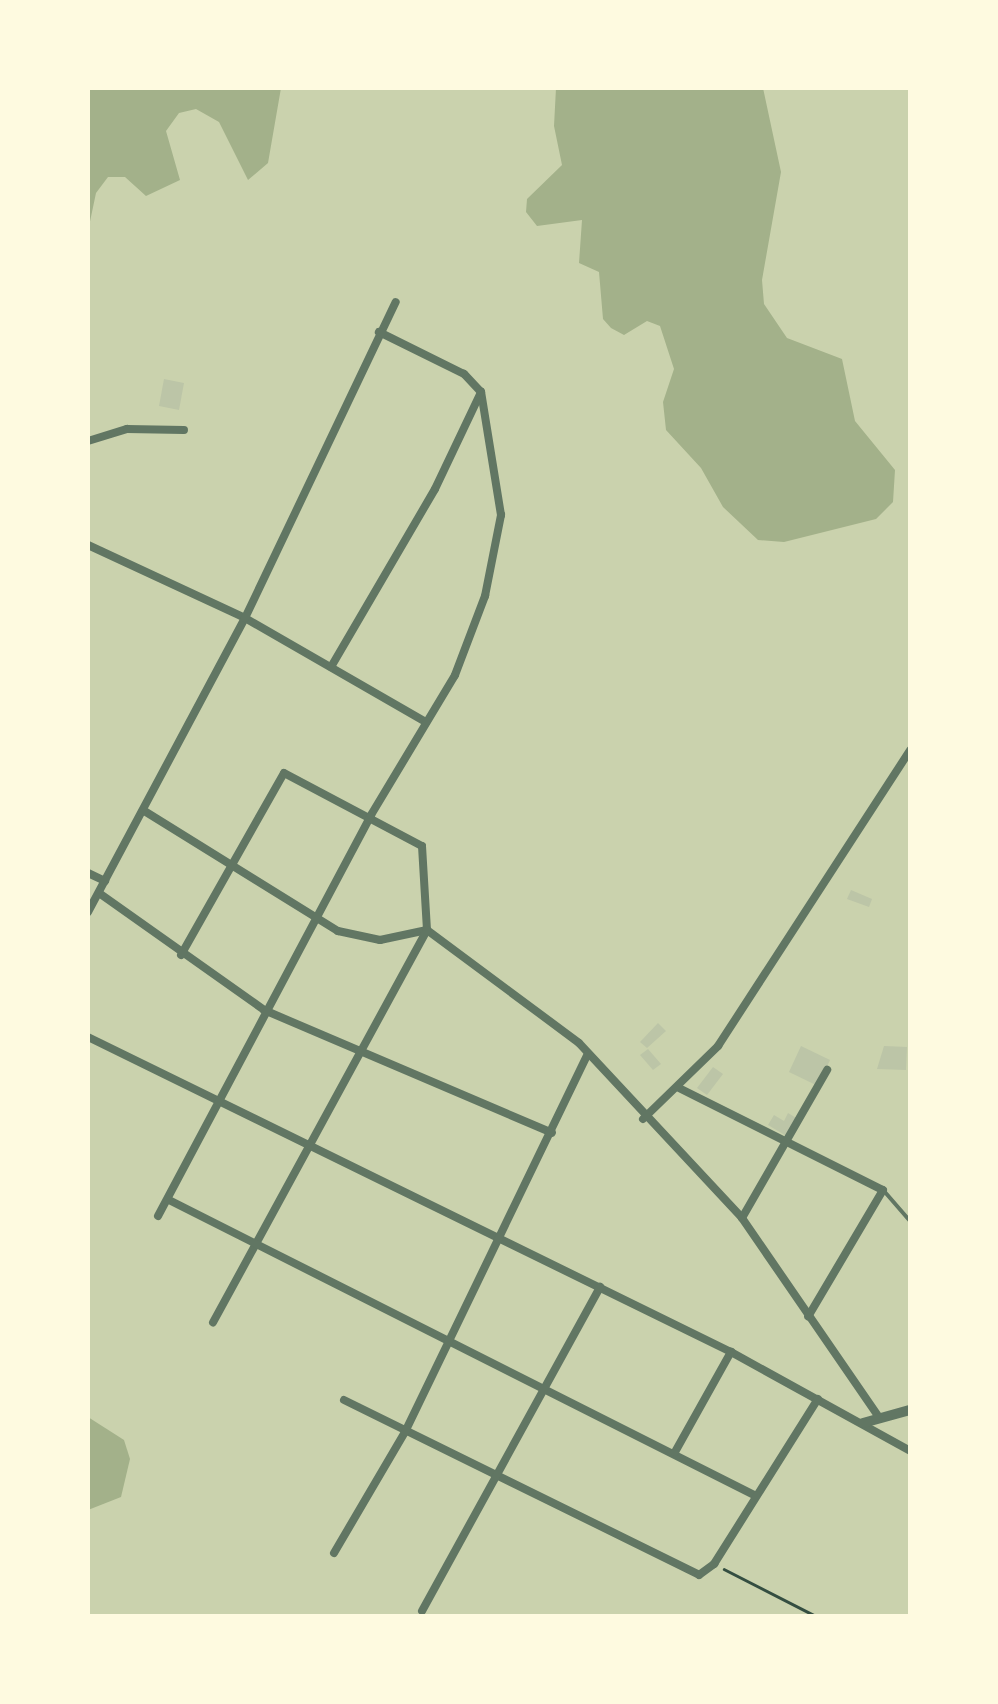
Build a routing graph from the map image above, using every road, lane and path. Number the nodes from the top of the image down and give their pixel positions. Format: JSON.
{"nodes":[{"id":1,"x":396,"y":302,"type":"dead end"},
{"id":2,"x":379,"y":332,"type":"junction"},
{"id":3,"x":481,"y":392,"type":"junction"},
{"id":4,"x":184,"y":430,"type":"dead end"},
{"id":5,"x":88,"y":441,"type":"edge"},
{"id":6,"x":88,"y":545,"type":"edge"},
{"id":7,"x":245,"y":618,"type":"junction"},
{"id":8,"x":331,"y":667,"type":"junction"},
{"id":9,"x":426,"y":722,"type":"junction"},
{"id":10,"x":910,"y":750,"type":"edge"},
{"id":11,"x":146,"y":812,"type":"junction"},
{"id":12,"x":371,"y":816,"type":"junction"},
{"id":13,"x":232,"y":864,"type":"junction"},
{"id":14,"x":88,"y":873,"type":"edge"},
{"id":15,"x":104,"y":881,"type":"junction"},
{"id":16,"x":98,"y":893,"type":"junction"},
{"id":17,"x":88,"y":912,"type":"edge"},
{"id":18,"x":316,"y":919,"type":"junction"},
{"id":19,"x":427,"y":930,"type":"junction"},
{"id":20,"x":181,"y":955,"type":"junction"},
{"id":21,"x":264,"y":1010,"type":"junction"},
{"id":22,"x":88,"y":1037,"type":"edge"},
{"id":23,"x":360,"y":1054,"type":"junction"},
{"id":24,"x":587,"y":1055,"type":"junction"},
{"id":25,"x":827,"y":1070,"type":"dead end"},
{"id":26,"x":679,"y":1088,"type":"junction"},
{"id":27,"x":218,"y":1103,"type":"junction"},
{"id":28,"x":643,"y":1119,"type":"junction"},
{"id":29,"x":552,"y":1134,"type":"junction"},
{"id":30,"x":787,"y":1146,"type":"junction"},
{"id":31,"x":308,"y":1149,"type":"junction"},
{"id":32,"x":883,"y":1190,"type":"junction"},
{"id":33,"x":169,"y":1200,"type":"junction"},
{"id":34,"x":158,"y":1216,"type":"dead end"},
{"id":35,"x":742,"y":1218,"type":"junction"},
{"id":36,"x":910,"y":1221,"type":"edge"},
{"id":37,"x":499,"y":1236,"type":"junction"},
{"id":38,"x":256,"y":1243,"type":"junction"},
{"id":39,"x":600,"y":1287,"type":"junction"},
{"id":40,"x":808,"y":1316,"type":"junction"},
{"id":41,"x":212,"y":1322,"type":"dead end"},
{"id":42,"x":450,"y":1341,"type":"junction"},
{"id":43,"x":731,"y":1352,"type":"junction"},
{"id":44,"x":545,"y":1389,"type":"junction"},
{"id":45,"x":344,"y":1400,"type":"dead end"},
{"id":46,"x":818,"y":1400,"type":"junction"},
{"id":47,"x":910,"y":1410,"type":"edge"},
{"id":48,"x":878,"y":1416,"type":"junction"},
{"id":49,"x":863,"y":1424,"type":"junction"},
{"id":50,"x":404,"y":1432,"type":"junction"},
{"id":51,"x":910,"y":1450,"type":"edge"},
{"id":52,"x":675,"y":1452,"type":"junction"},
{"id":53,"x":497,"y":1478,"type":"junction"},
{"id":54,"x":754,"y":1495,"type":"junction"},
{"id":55,"x":334,"y":1553,"type":"dead end"},
{"id":56,"x":714,"y":1564,"type":"junction"},
{"id":57,"x":422,"y":1611,"type":"dead end"},
{"id":58,"x":816,"y":1616,"type":"edge"}],
"edges":[{"from":1,"to":2,"type":"street"},
{"from":2,"to":3,"type":"street"},
{"from":2,"to":7,"type":"street"},
{"from":3,"to":8,"type":"street"},
{"from":3,"to":9,"type":"street"},
{"from":4,"to":5,"type":"street"},
{"from":6,"to":7,"type":"street"},
{"from":7,"to":8,"type":"street"},
{"from":7,"to":11,"type":"street"},
{"from":8,"to":9,"type":"street"},
{"from":9,"to":12,"type":"street"},
{"from":10,"to":26,"type":"street"},
{"from":11,"to":13,"type":"street"},
{"from":11,"to":15,"type":"street"},
{"from":12,"to":13,"type":"street"},
{"from":12,"to":18,"type":"street"},
{"from":12,"to":19,"type":"street"},
{"from":13,"to":18,"type":"street"},
{"from":13,"to":20,"type":"street"},
{"from":14,"to":15,"type":"street"},
{"from":15,"to":16,"type":"street"},
{"from":16,"to":17,"type":"street"},
{"from":16,"to":20,"type":"street"},
{"from":18,"to":19,"type":"street"},
{"from":18,"to":21,"type":"street"},
{"from":19,"to":23,"type":"street"},
{"from":19,"to":24,"type":"street"},
{"from":20,"to":21,"type":"street"},
{"from":21,"to":23,"type":"street"},
{"from":21,"to":27,"type":"street"},
{"from":22,"to":27,"type":"street"},
{"from":23,"to":29,"type":"street"},
{"from":23,"to":31,"type":"street"},
{"from":24,"to":28,"type":"street"},
{"from":24,"to":29,"type":"street"},
{"from":25,"to":30,"type":"street"},
{"from":26,"to":28,"type":"street"},
{"from":26,"to":30,"type":"street"},
{"from":27,"to":31,"type":"street"},
{"from":27,"to":33,"type":"street"},
{"from":28,"to":35,"type":"street"},
{"from":29,"to":37,"type":"street"},
{"from":30,"to":32,"type":"street"},
{"from":30,"to":35,"type":"street"},
{"from":31,"to":37,"type":"street"},
{"from":31,"to":38,"type":"street"},
{"from":32,"to":36,"type":"lane"},
{"from":32,"to":40,"type":"street"},
{"from":33,"to":34,"type":"street"},
{"from":33,"to":38,"type":"street"},
{"from":35,"to":40,"type":"street"},
{"from":37,"to":39,"type":"street"},
{"from":37,"to":42,"type":"street"},
{"from":38,"to":41,"type":"street"},
{"from":38,"to":42,"type":"street"},
{"from":39,"to":43,"type":"street"},
{"from":39,"to":44,"type":"street"},
{"from":40,"to":48,"type":"street"},
{"from":42,"to":44,"type":"street"},
{"from":42,"to":50,"type":"street"},
{"from":43,"to":46,"type":"street"},
{"from":43,"to":52,"type":"street"},
{"from":44,"to":52,"type":"street"},
{"from":44,"to":53,"type":"street"},
{"from":45,"to":50,"type":"street"},
{"from":46,"to":49,"type":"street"},
{"from":46,"to":54,"type":"street"},
{"from":47,"to":48,"type":"street"},
{"from":48,"to":49,"type":"street"},
{"from":49,"to":51,"type":"street"},
{"from":50,"to":53,"type":"street"},
{"from":50,"to":55,"type":"street"},
{"from":52,"to":54,"type":"street"},
{"from":53,"to":56,"type":"street"},
{"from":53,"to":57,"type":"street"},
{"from":54,"to":56,"type":"street"},
{"from":56,"to":58,"type":"path"}]}
